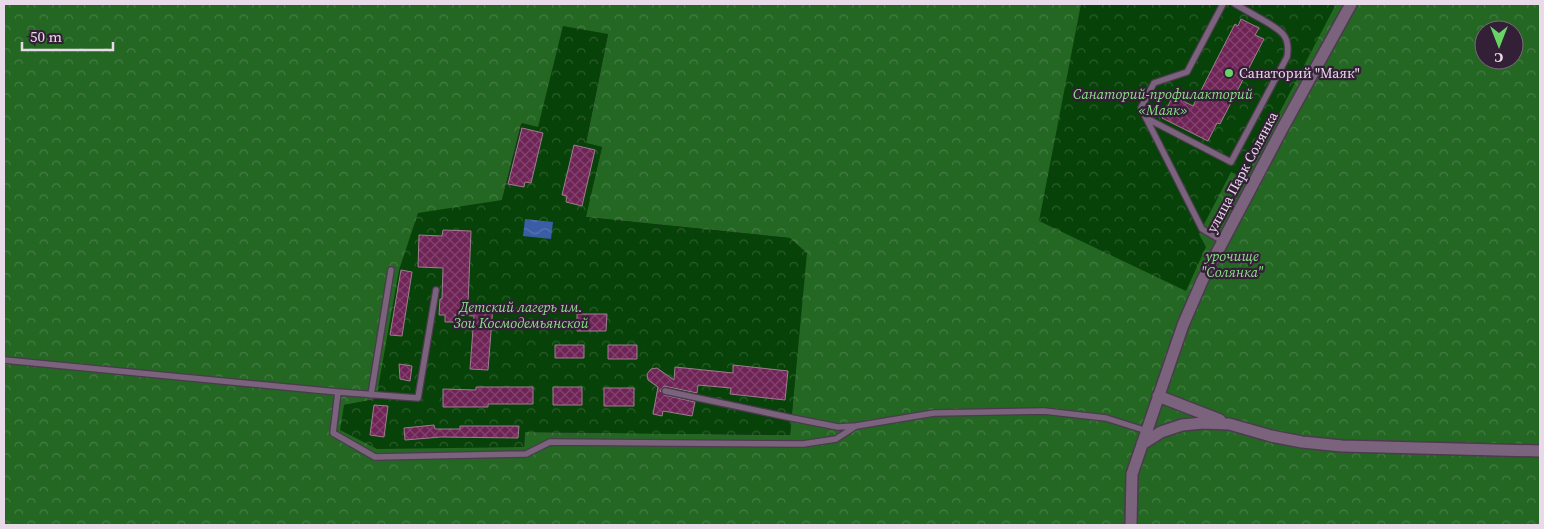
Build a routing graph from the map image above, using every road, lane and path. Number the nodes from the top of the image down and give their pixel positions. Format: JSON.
{"nodes":[{"id":1,"x":1223,"y":4,"type":"edge"},
{"id":2,"x":1235,"y":4,"type":"edge"},
{"id":3,"x":1351,"y":4,"type":"edge"},
{"id":4,"x":1146,"y":118,"type":"junction"},
{"id":5,"x":1222,"y":241,"type":"junction"},
{"id":6,"x":391,"y":270,"type":"dead end"},
{"id":7,"x":436,"y":290,"type":"dead end"},
{"id":8,"x":4,"y":360,"type":"edge"},
{"id":9,"x":664,"y":391,"type":"dead end"},
{"id":10,"x":338,"y":392,"type":"junction"},
{"id":11,"x":370,"y":395,"type":"junction"},
{"id":12,"x":1158,"y":396,"type":"junction"},
{"id":13,"x":1229,"y":424,"type":"junction"},
{"id":14,"x":856,"y":426,"type":"junction"},
{"id":15,"x":1147,"y":430,"type":"junction"},
{"id":16,"x":1142,"y":444,"type":"junction"},
{"id":17,"x":1540,"y":451,"type":"edge"},
{"id":18,"x":1131,"y":525,"type":"edge"}],
"edges":[{"from":1,"to":4,"type":"lane"},
{"from":2,"to":4,"type":"lane"},
{"from":3,"to":5,"type":"street","name":"улица Парк Солянка"},
{"from":4,"to":5,"type":"lane"},
{"from":5,"to":12,"type":"street","name":"улица Парк Солянка"},
{"from":6,"to":11,"type":"lane"},
{"from":7,"to":11,"type":"lane"},
{"from":8,"to":10,"type":"lane"},
{"from":9,"to":14,"type":"lane"},
{"from":10,"to":11,"type":"lane"},
{"from":10,"to":14,"type":"lane"},
{"from":12,"to":13,"type":"street"},
{"from":12,"to":15,"type":"street","name":"улица Парк Солянка"},
{"from":13,"to":16,"type":"street"},
{"from":13,"to":17,"type":"street"},
{"from":14,"to":15,"type":"lane"},
{"from":15,"to":16,"type":"street","name":"улица Парк Солянка"},
{"from":16,"to":18,"type":"street","name":"улица Парк Солянка"}]}
